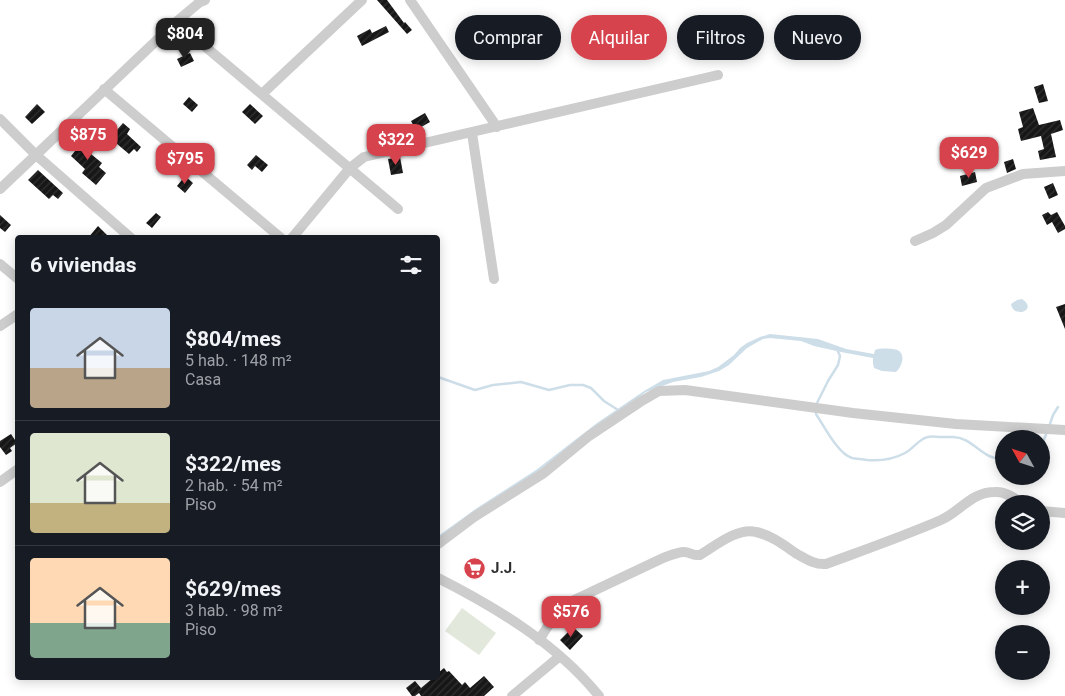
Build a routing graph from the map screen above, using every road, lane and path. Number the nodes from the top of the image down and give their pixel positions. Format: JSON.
{"nodes":[{"id":1,"x":205,"y":0,"type":"edge"},
{"id":2,"x":362,"y":0,"type":"edge"},
{"id":3,"x":410,"y":0,"type":"edge"},
{"id":4,"x":176,"y":22,"type":"junction"},
{"id":5,"x":718,"y":75,"type":"dead end"},
{"id":6,"x":104,"y":89,"type":"junction"},
{"id":7,"x":262,"y":94,"type":"junction"},
{"id":8,"x":0,"y":119,"type":"edge"},
{"id":9,"x":497,"y":127,"type":"junction"},
{"id":10,"x":472,"y":133,"type":"junction"},
{"id":11,"x":36,"y":155,"type":"junction"},
{"id":12,"x":350,"y":168,"type":"junction"},
{"id":13,"x":1065,"y":171,"type":"edge"},
{"id":14,"x":0,"y":189,"type":"edge"},
{"id":15,"x":398,"y":209,"type":"dead end"},
{"id":16,"x":128,"y":235,"type":"edge"},
{"id":17,"x":277,"y":235,"type":"edge"},
{"id":18,"x":294,"y":235,"type":"edge"},
{"id":19,"x":915,"y":241,"type":"dead end"},
{"id":20,"x":0,"y":264,"type":"edge"},
{"id":21,"x":15,"y":276,"type":"edge"},
{"id":22,"x":494,"y":279,"type":"dead end"},
{"id":23,"x":15,"y":316,"type":"edge"},
{"id":24,"x":0,"y":326,"type":"edge"},
{"id":25,"x":1065,"y":430,"type":"edge"},
{"id":26,"x":15,"y":471,"type":"edge"},
{"id":27,"x":0,"y":482,"type":"edge"},
{"id":28,"x":1007,"y":495,"type":"edge"},
{"id":29,"x":1050,"y":512,"type":"edge"},
{"id":30,"x":1065,"y":513,"type":"edge"},
{"id":31,"x":440,"y":542,"type":"edge"},
{"id":32,"x":440,"y":579,"type":"edge"},
{"id":33,"x":539,"y":640,"type":"junction"},
{"id":34,"x":560,"y":656,"type":"junction"},
{"id":35,"x":512,"y":696,"type":"edge"},
{"id":36,"x":599,"y":696,"type":"edge"}],
"edges":[{"from":1,"to":4,"type":"street"},
{"from":2,"to":7,"type":"street"},
{"from":3,"to":9,"type":"street"},
{"from":4,"to":6,"type":"street"},
{"from":4,"to":7,"type":"street"},
{"from":5,"to":9,"type":"street"},
{"from":6,"to":11,"type":"street"},
{"from":6,"to":17,"type":"street"},
{"from":7,"to":12,"type":"street"},
{"from":8,"to":11,"type":"street"},
{"from":9,"to":10,"type":"street"},
{"from":10,"to":12,"type":"street"},
{"from":10,"to":22,"type":"street"},
{"from":11,"to":14,"type":"street"},
{"from":11,"to":16,"type":"street"},
{"from":12,"to":15,"type":"street"},
{"from":12,"to":18,"type":"street"},
{"from":13,"to":19,"type":"street"},
{"from":20,"to":21,"type":"street"},
{"from":23,"to":24,"type":"street"},
{"from":25,"to":31,"type":"street"},
{"from":26,"to":27,"type":"street"},
{"from":28,"to":33,"type":"street"},
{"from":29,"to":30,"type":"street"},
{"from":32,"to":33,"type":"street"},
{"from":33,"to":34,"type":"street"},
{"from":34,"to":35,"type":"street"},
{"from":34,"to":36,"type":"street"}]}
